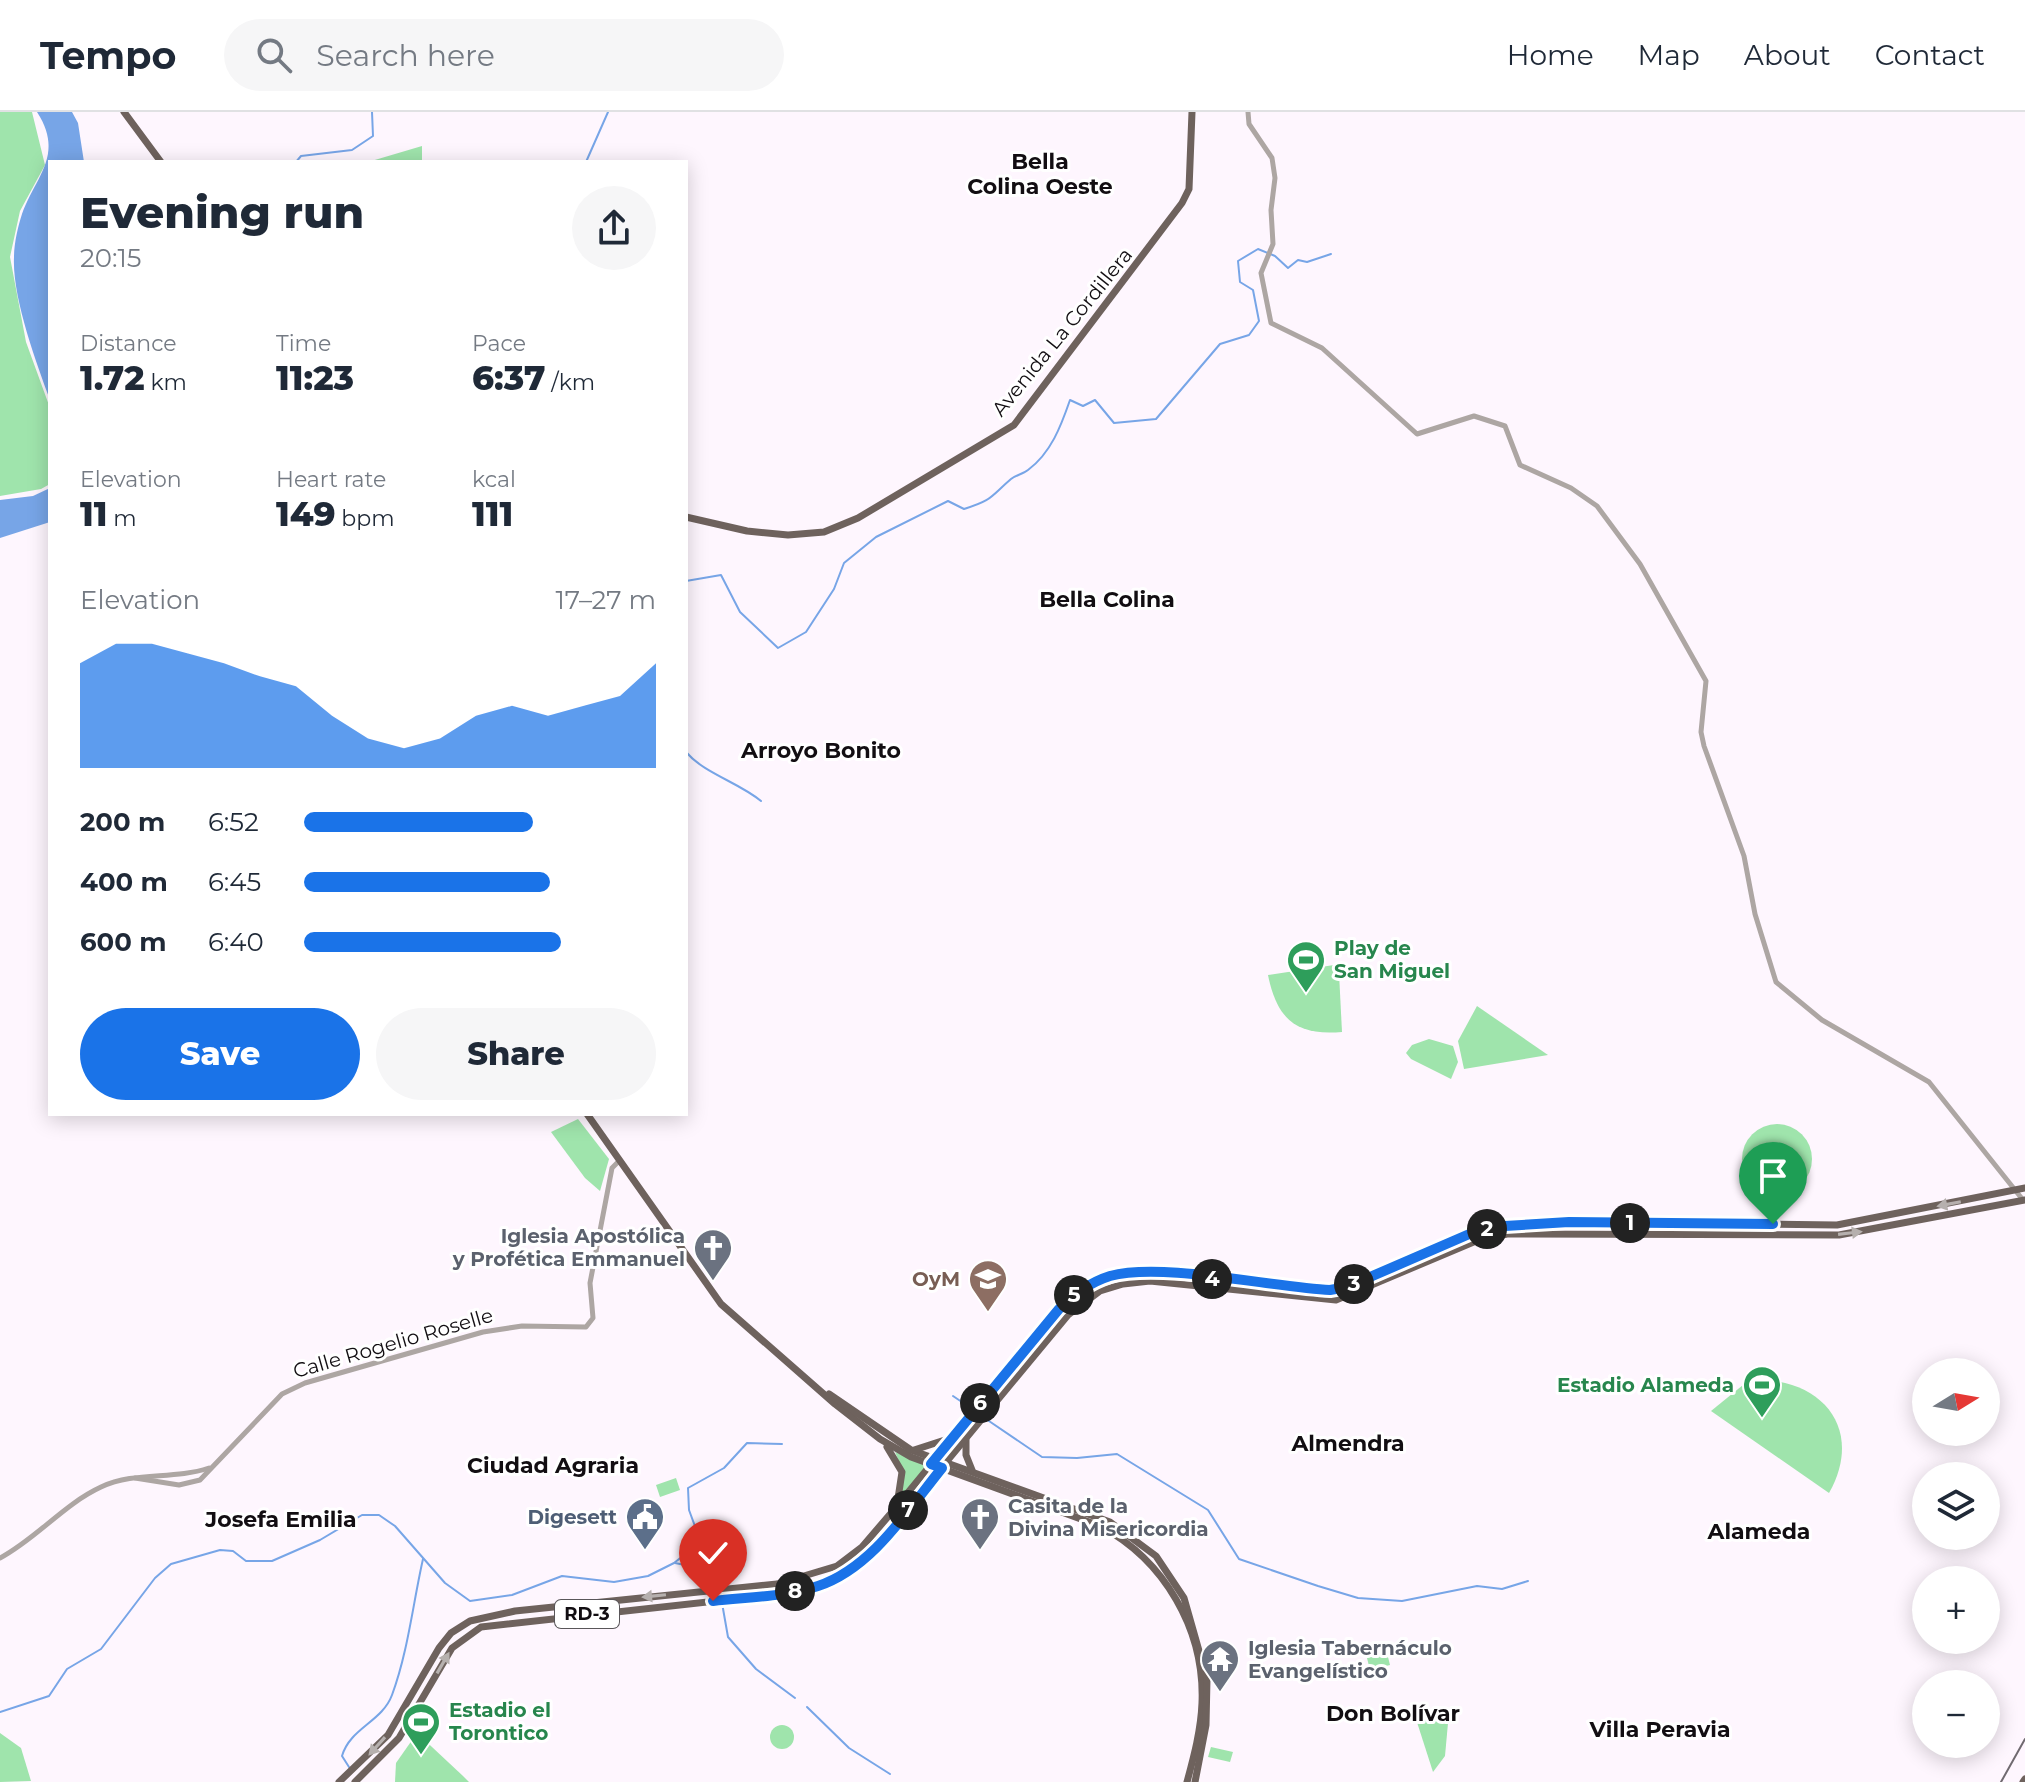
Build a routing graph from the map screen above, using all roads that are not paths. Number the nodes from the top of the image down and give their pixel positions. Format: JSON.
{"nodes":[{"id":1,"x":124,"y":112,"type":"edge"},
{"id":2,"x":1192,"y":112,"type":"edge"},
{"id":3,"x":1248,"y":112,"type":"edge"},
{"id":4,"x":160,"y":160,"type":"edge"},
{"id":5,"x":688,"y":517,"type":"edge"},
{"id":6,"x":588,"y":1116,"type":"edge"},
{"id":7,"x":620,"y":1160,"type":"junction"},
{"id":8,"x":2025,"y":1188,"type":"edge"},
{"id":9,"x":2015,"y":1190,"type":"junction"},
{"id":10,"x":2024,"y":1200,"type":"edge"},
{"id":11,"x":827,"y":1393,"type":"junction"},
{"id":12,"x":953,"y":1437,"type":"junction"},
{"id":13,"x":967,"y":1437,"type":"junction"},
{"id":14,"x":880,"y":1439,"type":"junction"},
{"id":15,"x":914,"y":1450,"type":"junction"},
{"id":16,"x":933,"y":1461,"type":"junction"},
{"id":17,"x":945,"y":1465,"type":"junction"},
{"id":18,"x":973,"y":1472,"type":"junction"},
{"id":19,"x":962,"y":1475,"type":"junction"},
{"id":20,"x":927,"y":1487,"type":"junction"},
{"id":21,"x":896,"y":1508,"type":"junction"},
{"id":22,"x":0,"y":1558,"type":"edge"},
{"id":23,"x":342,"y":1780,"type":"edge"},
{"id":24,"x":355,"y":1782,"type":"edge"},
{"id":25,"x":1187,"y":1782,"type":"edge"},
{"id":26,"x":1195,"y":1782,"type":"edge"}],
"edges":[{"from":1,"to":4,"type":"main road"},
{"from":2,"to":5,"type":"main road","name":"Avenida La Cordillera"},
{"from":3,"to":9,"type":"street"},
{"from":6,"to":7,"type":"main road"},
{"from":7,"to":11,"type":"main road"},
{"from":7,"to":22,"type":"street","name":"Calle Rogelio Roselle"},
{"from":8,"to":9,"type":"main road","number":"RD-3"},
{"from":9,"to":10,"type":"street"},
{"from":9,"to":12,"type":"main road","number":"RD-3","one_way":true},
{"from":13,"to":10,"type":"main road","number":"RD-3","one_way":true},
{"from":11,"to":14,"type":"main road"},
{"from":11,"to":15,"type":"main road"},
{"from":12,"to":15,"type":"main road"},
{"from":12,"to":16,"type":"main road","number":"RD-3"},
{"from":13,"to":17,"type":"main road","number":"RD-3"},
{"from":13,"to":18,"type":"main road"},
{"from":14,"to":16,"type":"main road"},
{"from":14,"to":21,"type":"main road"},
{"from":15,"to":16,"type":"main road"},
{"from":16,"to":17,"type":"main road"},
{"from":16,"to":21,"type":"main road","number":"RD-3"},
{"from":17,"to":18,"type":"main road"},
{"from":17,"to":19,"type":"main road"},
{"from":17,"to":20,"type":"main road","number":"RD-3"},
{"from":18,"to":26,"type":"main road"},
{"from":19,"to":20,"type":"main road"},
{"from":19,"to":25,"type":"main road"},
{"from":24,"to":20,"type":"main road","number":"RD-3","one_way":true},
{"from":21,"to":23,"type":"main road","number":"RD-3","one_way":true}]}
